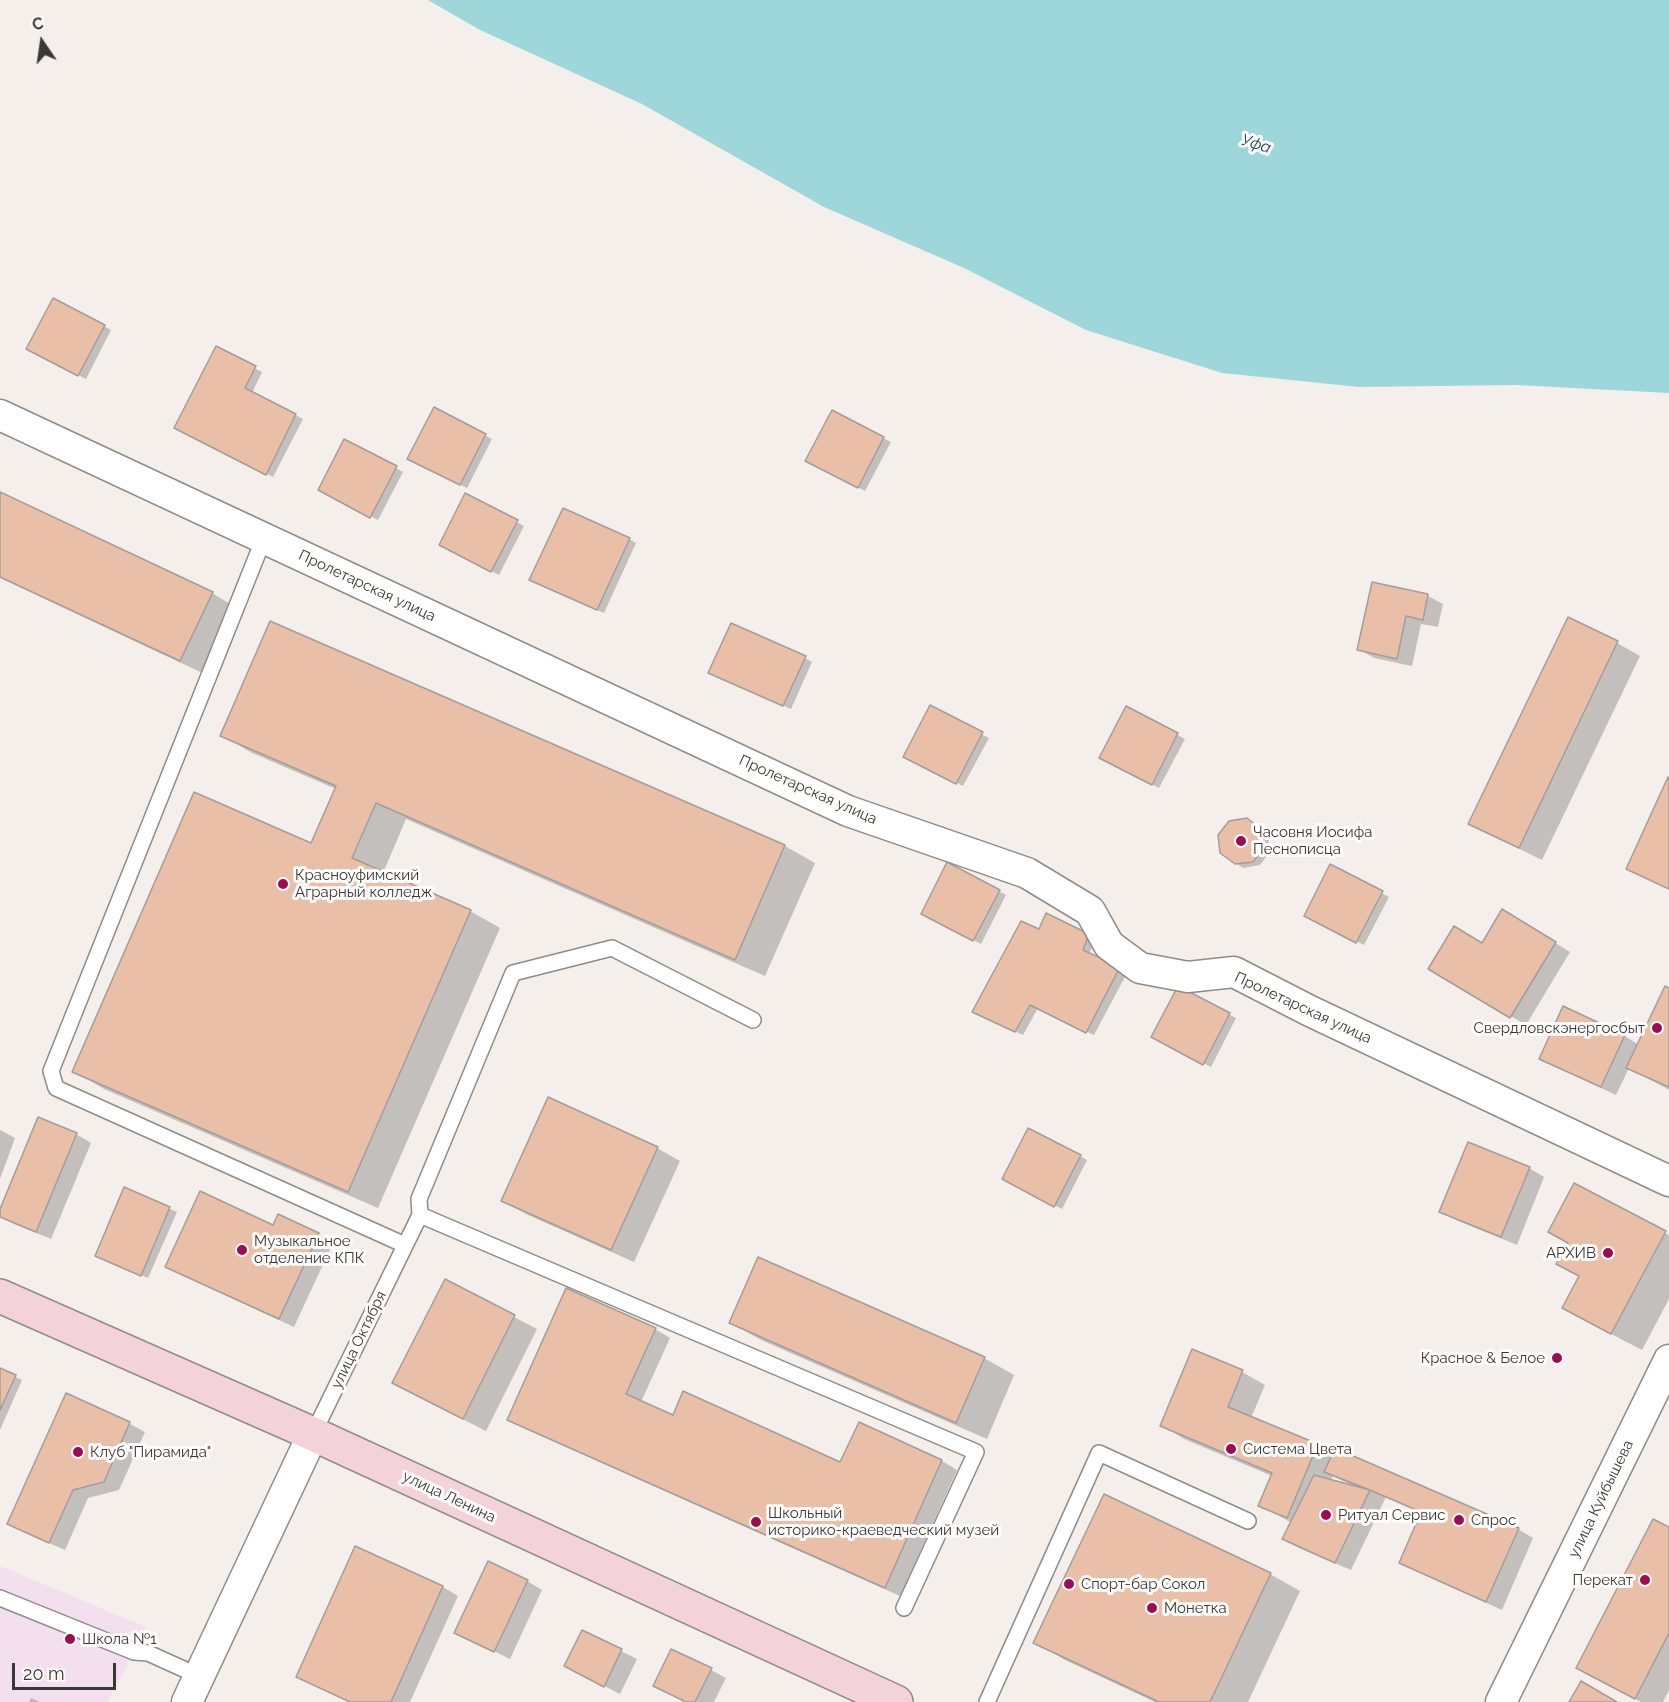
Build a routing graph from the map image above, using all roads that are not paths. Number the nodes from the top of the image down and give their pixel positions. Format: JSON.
{"nodes":[{"id":1,"x":0,"y":415,"type":"edge"},
{"id":2,"x":264,"y":538,"type":"junction"},
{"id":3,"x":753,"y":1020,"type":"dead end"},
{"id":4,"x":1669,"y":1181,"type":"edge"},
{"id":5,"x":420,"y":1215,"type":"junction"},
{"id":6,"x":405,"y":1245,"type":"junction"},
{"id":7,"x":0,"y":1296,"type":"edge"},
{"id":8,"x":1669,"y":1360,"type":"edge"},
{"id":9,"x":313,"y":1434,"type":"junction"},
{"id":10,"x":1248,"y":1521,"type":"dead end"},
{"id":11,"x":0,"y":1598,"type":"edge"},
{"id":12,"x":904,"y":1608,"type":"dead end"},
{"id":13,"x":193,"y":1689,"type":"edge"},
{"id":14,"x":896,"y":1702,"type":"edge"},
{"id":15,"x":987,"y":1702,"type":"edge"},
{"id":16,"x":1501,"y":1702,"type":"edge"}],
"edges":[{"from":1,"to":2,"type":"street","name":"Пролетарская улица"},
{"from":2,"to":4,"type":"street","name":"Пролетарская улица"},
{"from":2,"to":6,"type":"lane"},
{"from":3,"to":5,"type":"lane","name":"улица Октября"},
{"from":5,"to":6,"type":"lane","name":"улица Октября"},
{"from":5,"to":12,"type":"lane"},
{"from":6,"to":9,"type":"lane","name":"улица Октября"},
{"from":7,"to":9,"type":"main road","name":"улица Ленина"},
{"from":8,"to":16,"type":"street","name":"улица Куйбышева"},
{"from":9,"to":13,"type":"street","name":"улица Октября"},
{"from":9,"to":14,"type":"main road","name":"улица Ленина"},
{"from":10,"to":15,"type":"lane"},
{"from":11,"to":13,"type":"lane"}]}
